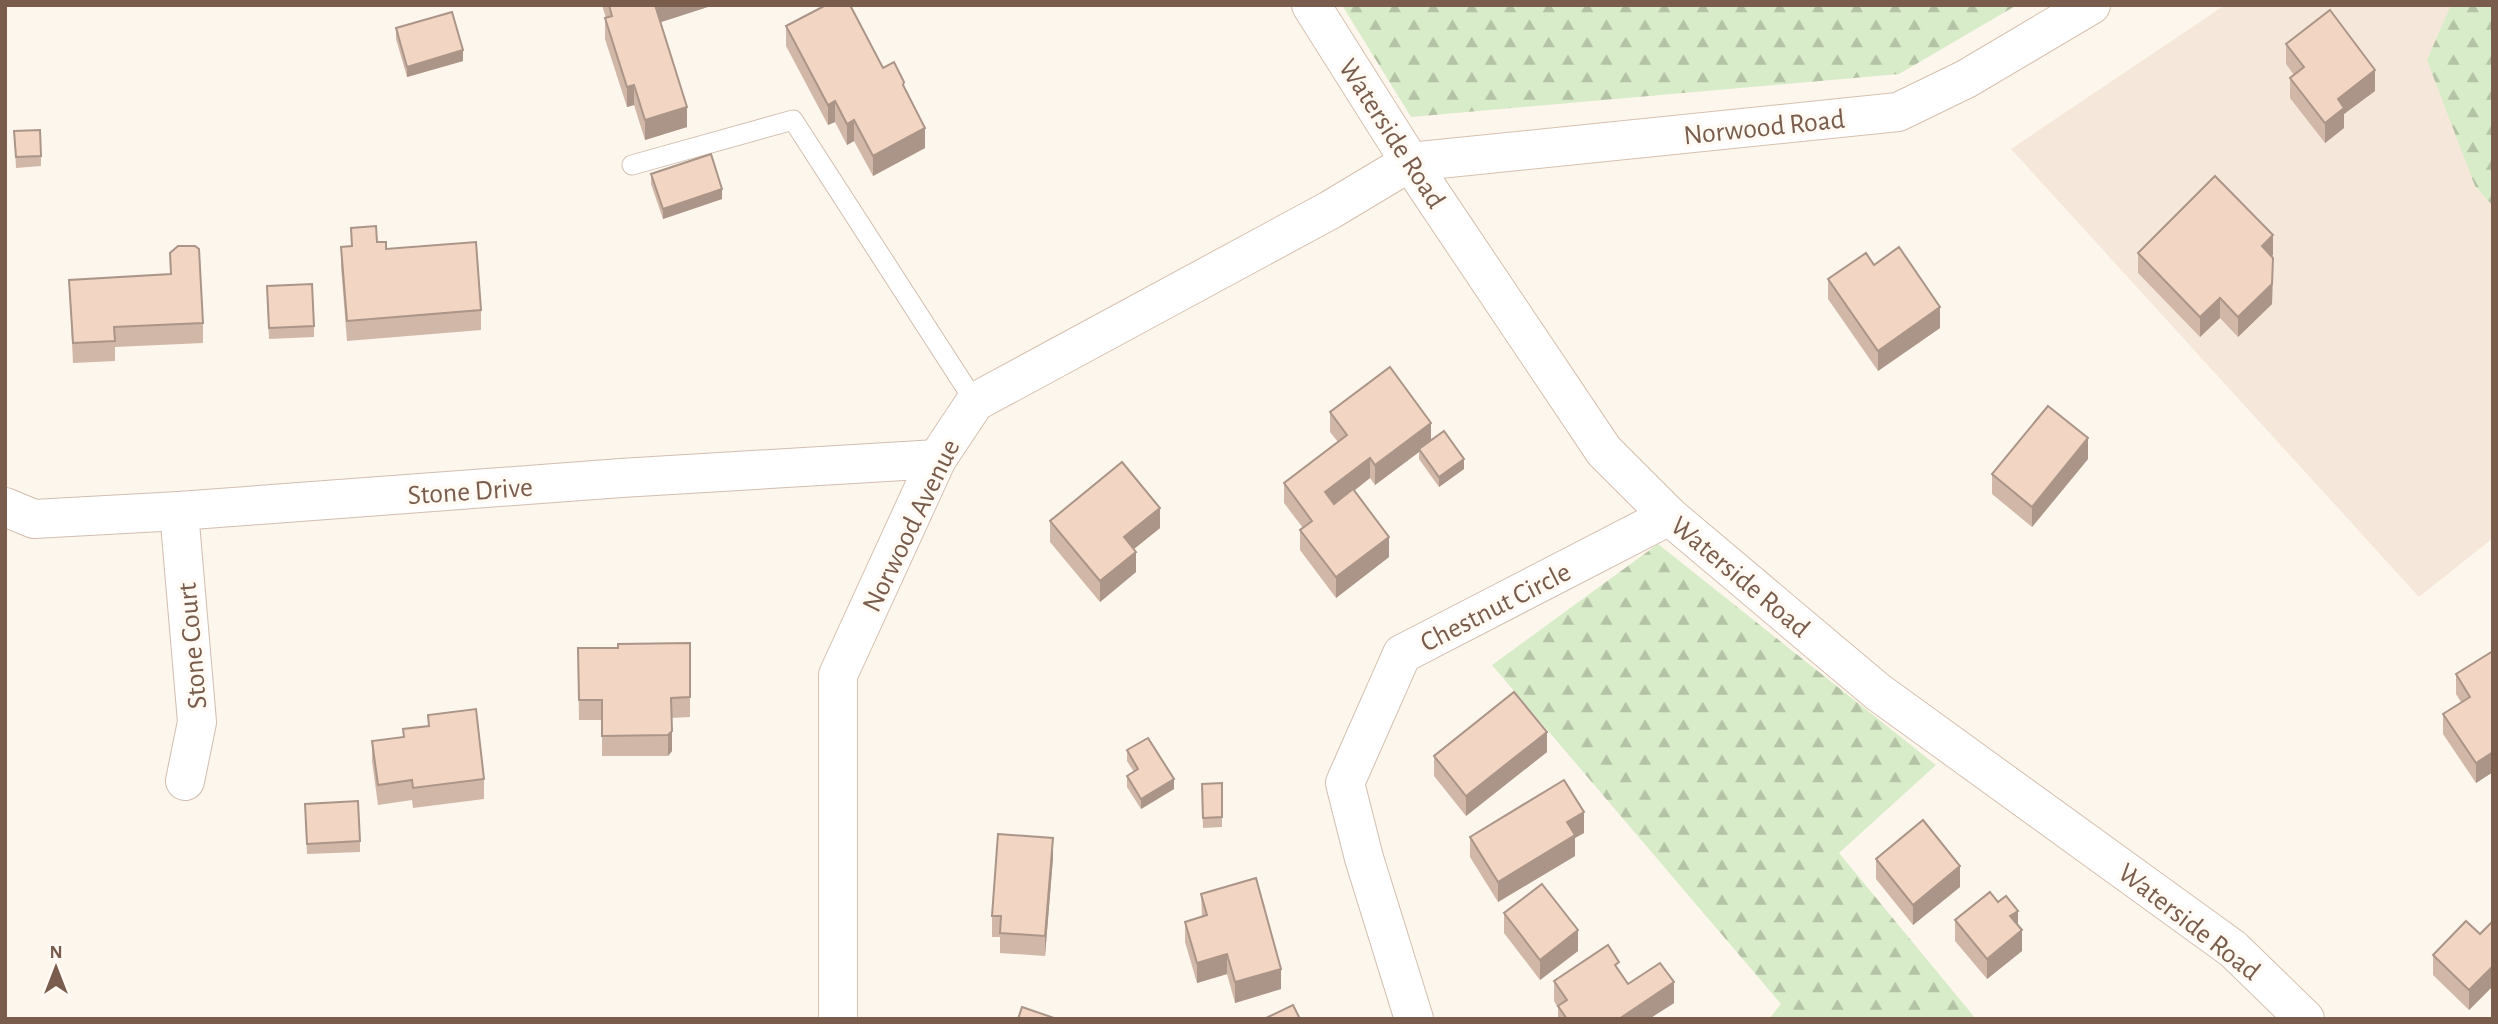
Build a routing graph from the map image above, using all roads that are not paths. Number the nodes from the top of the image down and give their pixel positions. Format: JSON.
{"nodes":[{"id":1,"x":1311,"y":5,"type":"edge"},
{"id":2,"x":2091,"y":5,"type":"edge"},
{"id":3,"x":1410,"y":162,"type":"junction"},
{"id":4,"x":632,"y":165,"type":"dead end"},
{"id":5,"x":975,"y":402,"type":"junction"},
{"id":6,"x":937,"y":459,"type":"junction"},
{"id":7,"x":5,"y":507,"type":"edge"},
{"id":8,"x":179,"y":511,"type":"junction"},
{"id":9,"x":1669,"y":516,"type":"junction"},
{"id":10,"x":186,"y":781,"type":"dead end"},
{"id":11,"x":838,"y":1019,"type":"edge"},
{"id":12,"x":1414,"y":1019,"type":"edge"},
{"id":13,"x":2305,"y":1019,"type":"edge"}],
"edges":[{"from":1,"to":3,"type":"street","name":"Waterside Road"},
{"from":2,"to":3,"type":"street","name":"Norwood Road"},
{"from":3,"to":5,"type":"street","name":"Norwood Avenue"},
{"from":3,"to":9,"type":"street","name":"Waterside Road"},
{"from":4,"to":5,"type":"lane"},
{"from":5,"to":6,"type":"street","name":"Norwood Avenue"},
{"from":6,"to":8,"type":"street","name":"Stone Drive"},
{"from":6,"to":11,"type":"street","name":"Norwood Avenue"},
{"from":7,"to":8,"type":"street","name":"Stone Drive"},
{"from":8,"to":10,"type":"street","name":"Stone Court"},
{"from":9,"to":12,"type":"street","name":"Chestnut Circle"},
{"from":9,"to":13,"type":"street","name":"Waterside Road"}]}
